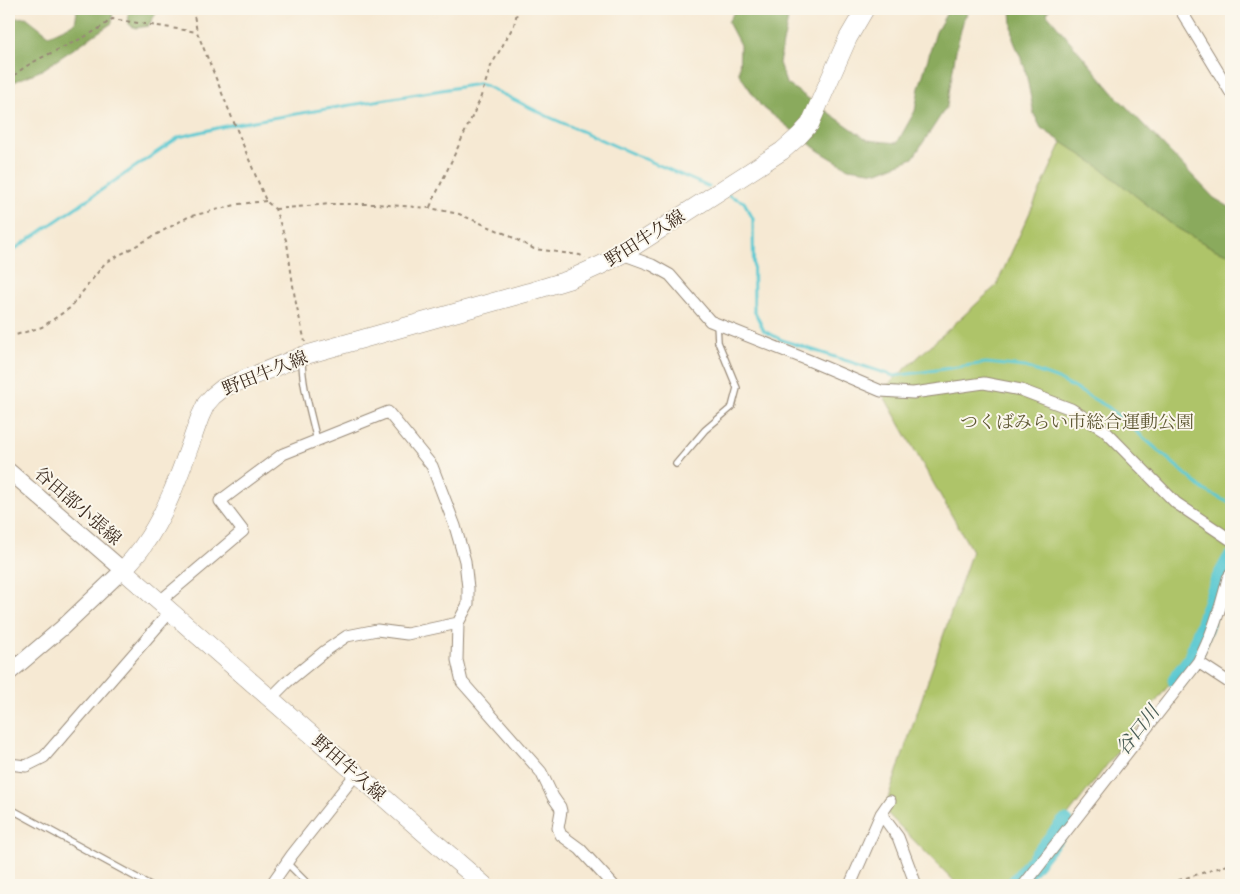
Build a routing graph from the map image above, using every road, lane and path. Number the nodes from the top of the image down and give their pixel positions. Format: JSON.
{"nodes":[{"id":1,"x":193,"y":9,"type":"edge"},
{"id":2,"x":518,"y":9,"type":"edge"},
{"id":3,"x":865,"y":9,"type":"edge"},
{"id":4,"x":1180,"y":9,"type":"edge"},
{"id":5,"x":197,"y":32,"type":"junction"},
{"id":6,"x":9,"y":82,"type":"edge"},
{"id":7,"x":1231,"y":93,"type":"edge"},
{"id":8,"x":266,"y":201,"type":"junction"},
{"id":9,"x":430,"y":208,"type":"junction"},
{"id":10,"x":275,"y":209,"type":"junction"},
{"id":11,"x":622,"y":254,"type":"junction"},
{"id":12,"x":601,"y":265,"type":"junction"},
{"id":13,"x":717,"y":324,"type":"junction"},
{"id":14,"x":9,"y":337,"type":"edge"},
{"id":15,"x":305,"y":356,"type":"junction"},
{"id":16,"x":316,"y":441,"type":"junction"},
{"id":17,"x":676,"y":464,"type":"dead end"},
{"id":18,"x":9,"y":471,"type":"edge"},
{"id":19,"x":1231,"y":540,"type":"edge"},
{"id":20,"x":123,"y":570,"type":"junction"},
{"id":21,"x":1231,"y":574,"type":"edge"},
{"id":22,"x":165,"y":607,"type":"junction"},
{"id":23,"x":458,"y":623,"type":"junction"},
{"id":24,"x":1198,"y":662,"type":"junction"},
{"id":25,"x":9,"y":673,"type":"edge"},
{"id":26,"x":1231,"y":688,"type":"edge"},
{"id":27,"x":270,"y":699,"type":"junction"},
{"id":28,"x":9,"y":764,"type":"edge"},
{"id":29,"x":356,"y":774,"type":"junction"},
{"id":30,"x":890,"y":801,"type":"dead end"},
{"id":31,"x":9,"y":808,"type":"edge"},
{"id":32,"x":881,"y":814,"type":"junction"},
{"id":33,"x":287,"y":863,"type":"junction"},
{"id":34,"x":1231,"y":864,"type":"edge"},
{"id":35,"x":150,"y":885,"type":"edge"},
{"id":36,"x":271,"y":885,"type":"edge"},
{"id":37,"x":309,"y":885,"type":"edge"},
{"id":38,"x":484,"y":885,"type":"edge"},
{"id":39,"x":612,"y":885,"type":"edge"},
{"id":40,"x":850,"y":885,"type":"edge"},
{"id":41,"x":916,"y":885,"type":"edge"},
{"id":42,"x":1024,"y":885,"type":"edge"},
{"id":43,"x":1163,"y":885,"type":"edge"}],
"edges":[{"from":1,"to":5,"type":"path"},
{"from":2,"to":9,"type":"path"},
{"from":3,"to":11,"type":"main road","name":"野田牛久線"},
{"from":4,"to":7,"type":"street"},
{"from":5,"to":6,"type":"path"},
{"from":5,"to":8,"type":"path"},
{"from":8,"to":10,"type":"path"},
{"from":8,"to":14,"type":"path"},
{"from":9,"to":10,"type":"path"},
{"from":9,"to":12,"type":"path"},
{"from":10,"to":15,"type":"path"},
{"from":11,"to":12,"type":"main road","name":"野田牛久線"},
{"from":11,"to":13,"type":"street"},
{"from":12,"to":15,"type":"main road","name":"野田牛久線"},
{"from":13,"to":17,"type":"lane"},
{"from":13,"to":19,"type":"street"},
{"from":15,"to":16,"type":"lane"},
{"from":15,"to":20,"type":"main road","name":"野田牛久線"},
{"from":16,"to":22,"type":"street"},
{"from":16,"to":23,"type":"street"},
{"from":18,"to":20,"type":"street","name":"谷田部小張線"},
{"from":20,"to":22,"type":"main road","name":"野田牛久線"},
{"from":20,"to":25,"type":"street"},
{"from":21,"to":24,"type":"street"},
{"from":22,"to":27,"type":"main road","name":"野田牛久線"},
{"from":22,"to":28,"type":"street"},
{"from":23,"to":27,"type":"street"},
{"from":23,"to":39,"type":"street"},
{"from":24,"to":26,"type":"street"},
{"from":24,"to":42,"type":"street"},
{"from":27,"to":29,"type":"main road","name":"野田牛久線"},
{"from":29,"to":33,"type":"street"},
{"from":29,"to":38,"type":"main road","name":"野田牛久線"},
{"from":30,"to":32,"type":"street"},
{"from":31,"to":35,"type":"lane"},
{"from":32,"to":40,"type":"street"},
{"from":32,"to":41,"type":"street"},
{"from":33,"to":36,"type":"street"},
{"from":33,"to":37,"type":"lane"},
{"from":34,"to":43,"type":"path"}]}
